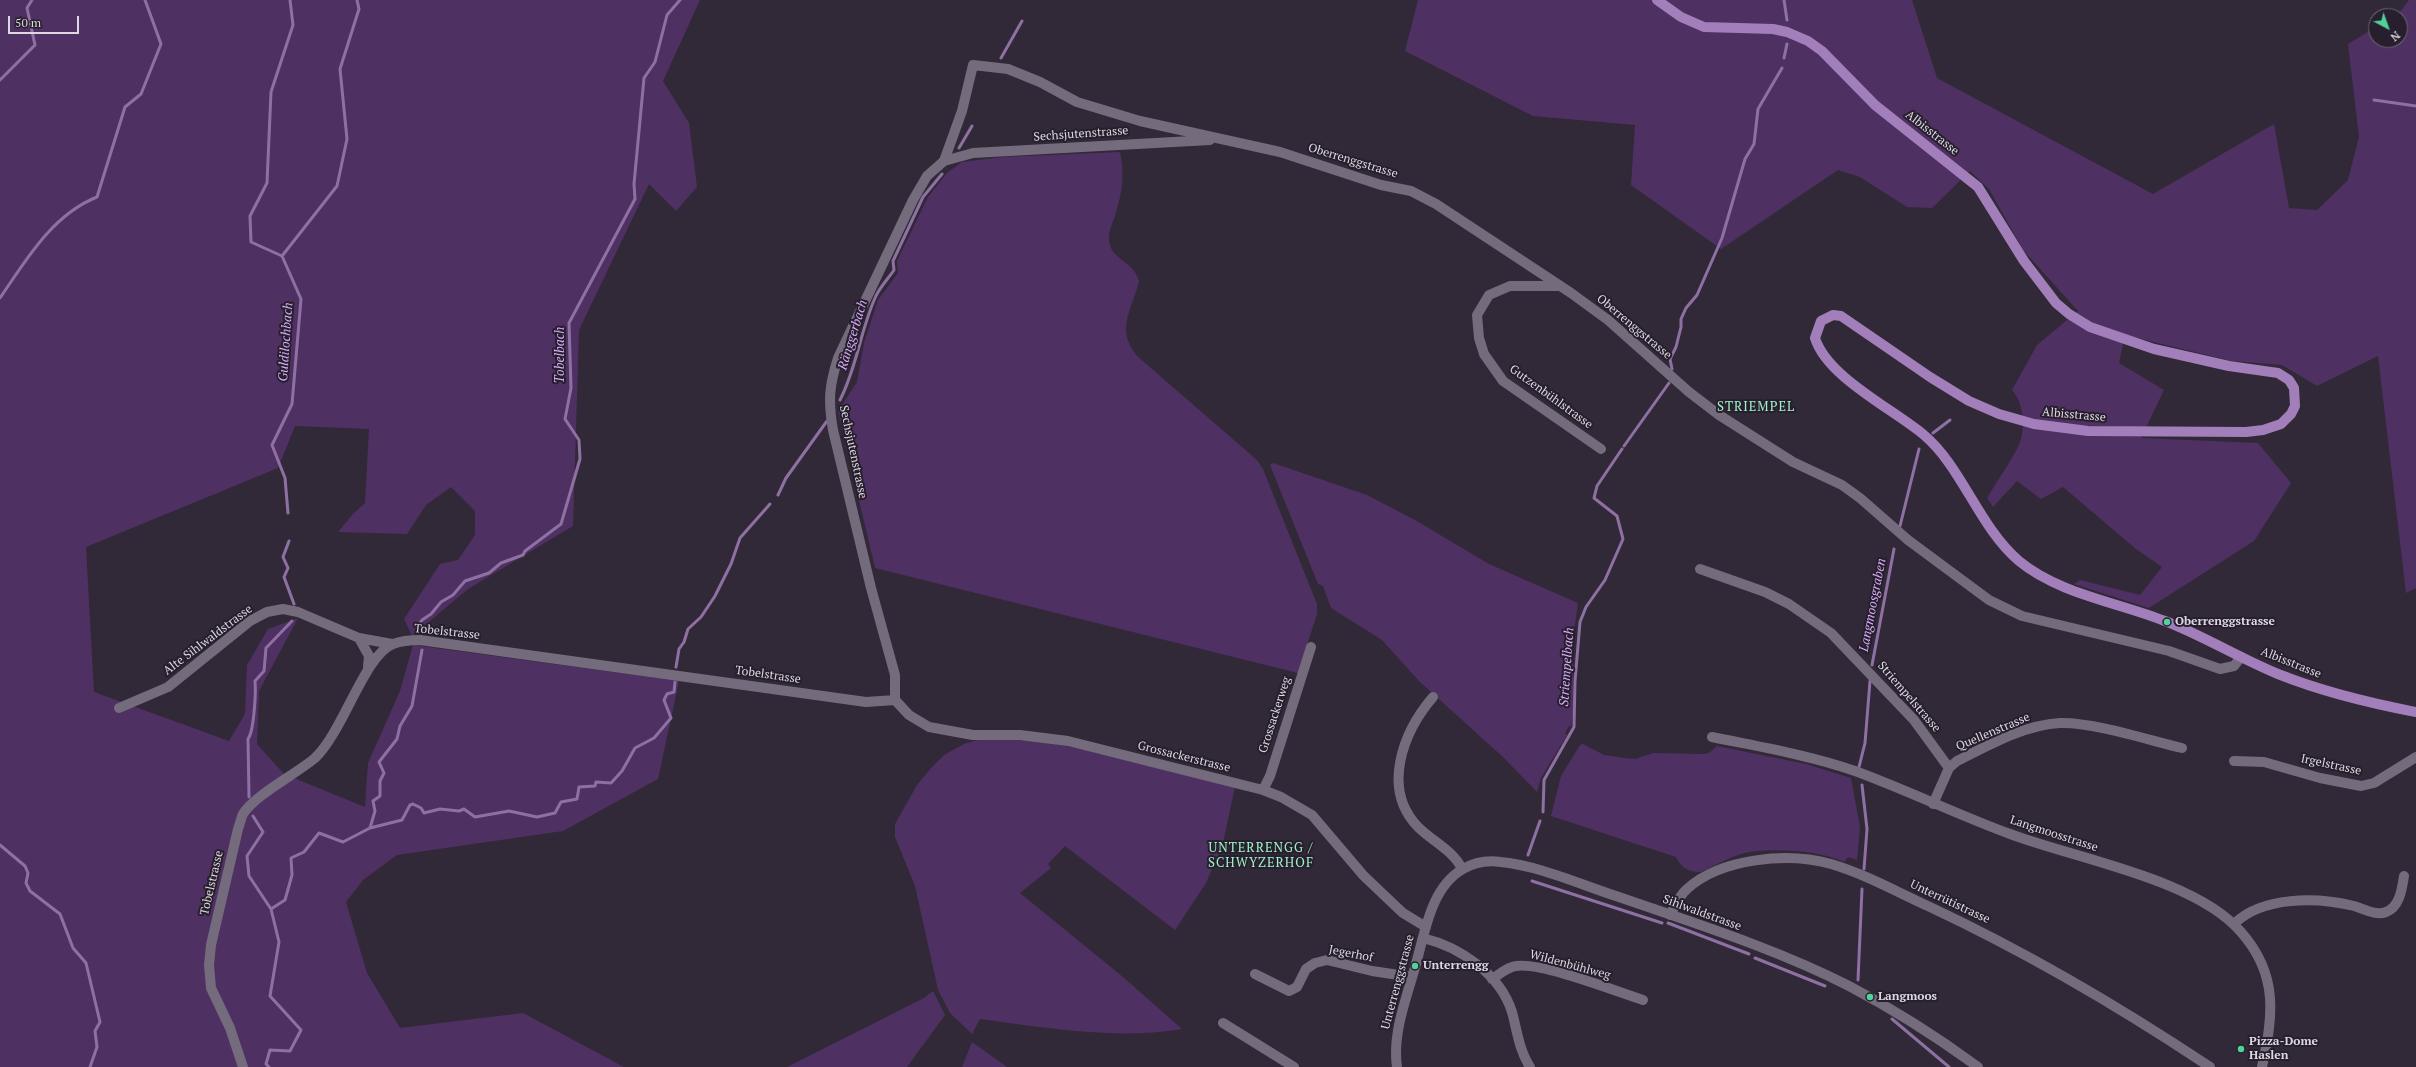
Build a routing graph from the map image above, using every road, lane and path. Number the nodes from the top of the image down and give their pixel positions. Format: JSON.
{"nodes":[{"id":1,"x":1657,"y":0,"type":"edge"},
{"id":2,"x":972,"y":65,"type":"joint"},
{"id":3,"x":1222,"y":140,"type":"junction"},
{"id":4,"x":944,"y":161,"type":"junction"},
{"id":5,"x":1559,"y":286,"type":"junction"},
{"id":6,"x":1601,"y":449,"type":"dead end"},
{"id":7,"x":1700,"y":569,"type":"dead end"},
{"id":8,"x":359,"y":638,"type":"junction"},
{"id":9,"x":392,"y":644,"type":"junction"},
{"id":10,"x":1311,"y":647,"type":"dead end"},
{"id":11,"x":2241,"y":657,"type":"junction"},
{"id":12,"x":368,"y":669,"type":"junction"},
{"id":13,"x":1433,"y":697,"type":"dead end"},
{"id":14,"x":895,"y":700,"type":"junction"},
{"id":15,"x":119,"y":708,"type":"dead end"},
{"id":16,"x":2416,"y":712,"type":"edge"},
{"id":17,"x":1712,"y":737,"type":"dead end"},
{"id":18,"x":2182,"y":748,"type":"dead end"},
{"id":19,"x":2416,"y":757,"type":"edge"},
{"id":20,"x":2234,"y":761,"type":"dead end"},
{"id":21,"x":1949,"y":768,"type":"junction"},
{"id":22,"x":1263,"y":790,"type":"junction"},
{"id":23,"x":1933,"y":804,"type":"junction"},
{"id":24,"x":1462,"y":869,"type":"junction"},
{"id":25,"x":2404,"y":876,"type":"dead end"},
{"id":26,"x":1670,"y":915,"type":"junction"},
{"id":27,"x":2234,"y":924,"type":"junction"},
{"id":28,"x":1426,"y":927,"type":"junction"},
{"id":29,"x":1423,"y":938,"type":"junction"},
{"id":30,"x":1256,"y":974,"type":"dead end"},
{"id":31,"x":1412,"y":977,"type":"junction"},
{"id":32,"x":1492,"y":979,"type":"junction"},
{"id":33,"x":1643,"y":1000,"type":"dead end"},
{"id":34,"x":1223,"y":1023,"type":"dead end"},
{"id":35,"x":243,"y":1067,"type":"edge"},
{"id":36,"x":1294,"y":1067,"type":"edge"},
{"id":37,"x":1397,"y":1067,"type":"edge"},
{"id":38,"x":1530,"y":1067,"type":"edge"},
{"id":39,"x":1978,"y":1067,"type":"edge"},
{"id":40,"x":2210,"y":1067,"type":"edge"},
{"id":41,"x":2262,"y":1067,"type":"edge"}],
"edges":[{"from":1,"to":11,"type":"main road","name":"Albisstrasse"},
{"from":2,"to":3,"type":"street","name":"Oberrenggstrasse"},
{"from":2,"to":4,"type":"street","name":"Sechsjutenstrasse"},
{"from":3,"to":4,"type":"street","name":"Sechsjutenstrasse"},
{"from":3,"to":5,"type":"street","name":"Oberrenggstrasse"},
{"from":4,"to":14,"type":"street","name":"Sechsjutenstrasse"},
{"from":5,"to":6,"type":"street","name":"Gutzenbühlstrasse"},
{"from":5,"to":11,"type":"street","name":"Oberrenggstrasse"},
{"from":7,"to":21,"type":"street","name":"Striempelstrasse"},
{"from":8,"to":9,"type":"street","name":"Alte Sihlwaldstrasse"},
{"from":8,"to":12,"type":"street"},
{"from":8,"to":15,"type":"street","name":"Alte Sihlwaldstrasse"},
{"from":9,"to":12,"type":"street","name":"Tobelstrasse"},
{"from":9,"to":14,"type":"street","name":"Tobelstrasse"},
{"from":10,"to":22,"type":"street","name":"Grossackerweg"},
{"from":11,"to":16,"type":"main road","name":"Albisstrasse"},
{"from":12,"to":35,"type":"street","name":"Tobelstrasse"},
{"from":13,"to":24,"type":"street"},
{"from":14,"to":22,"type":"street","name":"Grossackerstrasse"},
{"from":17,"to":23,"type":"street","name":"Langmoosstrasse"},
{"from":18,"to":21,"type":"street","name":"Quellenstrasse"},
{"from":19,"to":20,"type":"street","name":"Irgelstrasse"},
{"from":21,"to":23,"type":"street","name":"Quellenstrasse"},
{"from":22,"to":28,"type":"street","name":"Grossackerstrasse"},
{"from":23,"to":27,"type":"street","name":"Langmoosstrasse"},
{"from":24,"to":26,"type":"street","name":"Sihlwaldstrasse"},
{"from":24,"to":28,"type":"street","name":"Sihlwaldstrasse"},
{"from":25,"to":27,"type":"street"},
{"from":26,"to":39,"type":"street","name":"Sihlwaldstrasse"},
{"from":26,"to":40,"type":"street","name":"Unterrütistrasse"},
{"from":27,"to":41,"type":"street","name":"Langmoosstrasse"},
{"from":28,"to":29,"type":"street","name":"Unterrenggstrasse"},
{"from":29,"to":31,"type":"street","name":"Unterrenggstrasse"},
{"from":29,"to":32,"type":"street"},
{"from":30,"to":31,"type":"street","name":"Jegerhof"},
{"from":31,"to":37,"type":"street","name":"Unterrenggstrasse"},
{"from":32,"to":33,"type":"street","name":"Wildenbühlweg"},
{"from":32,"to":38,"type":"street"},
{"from":34,"to":36,"type":"street"}]}
